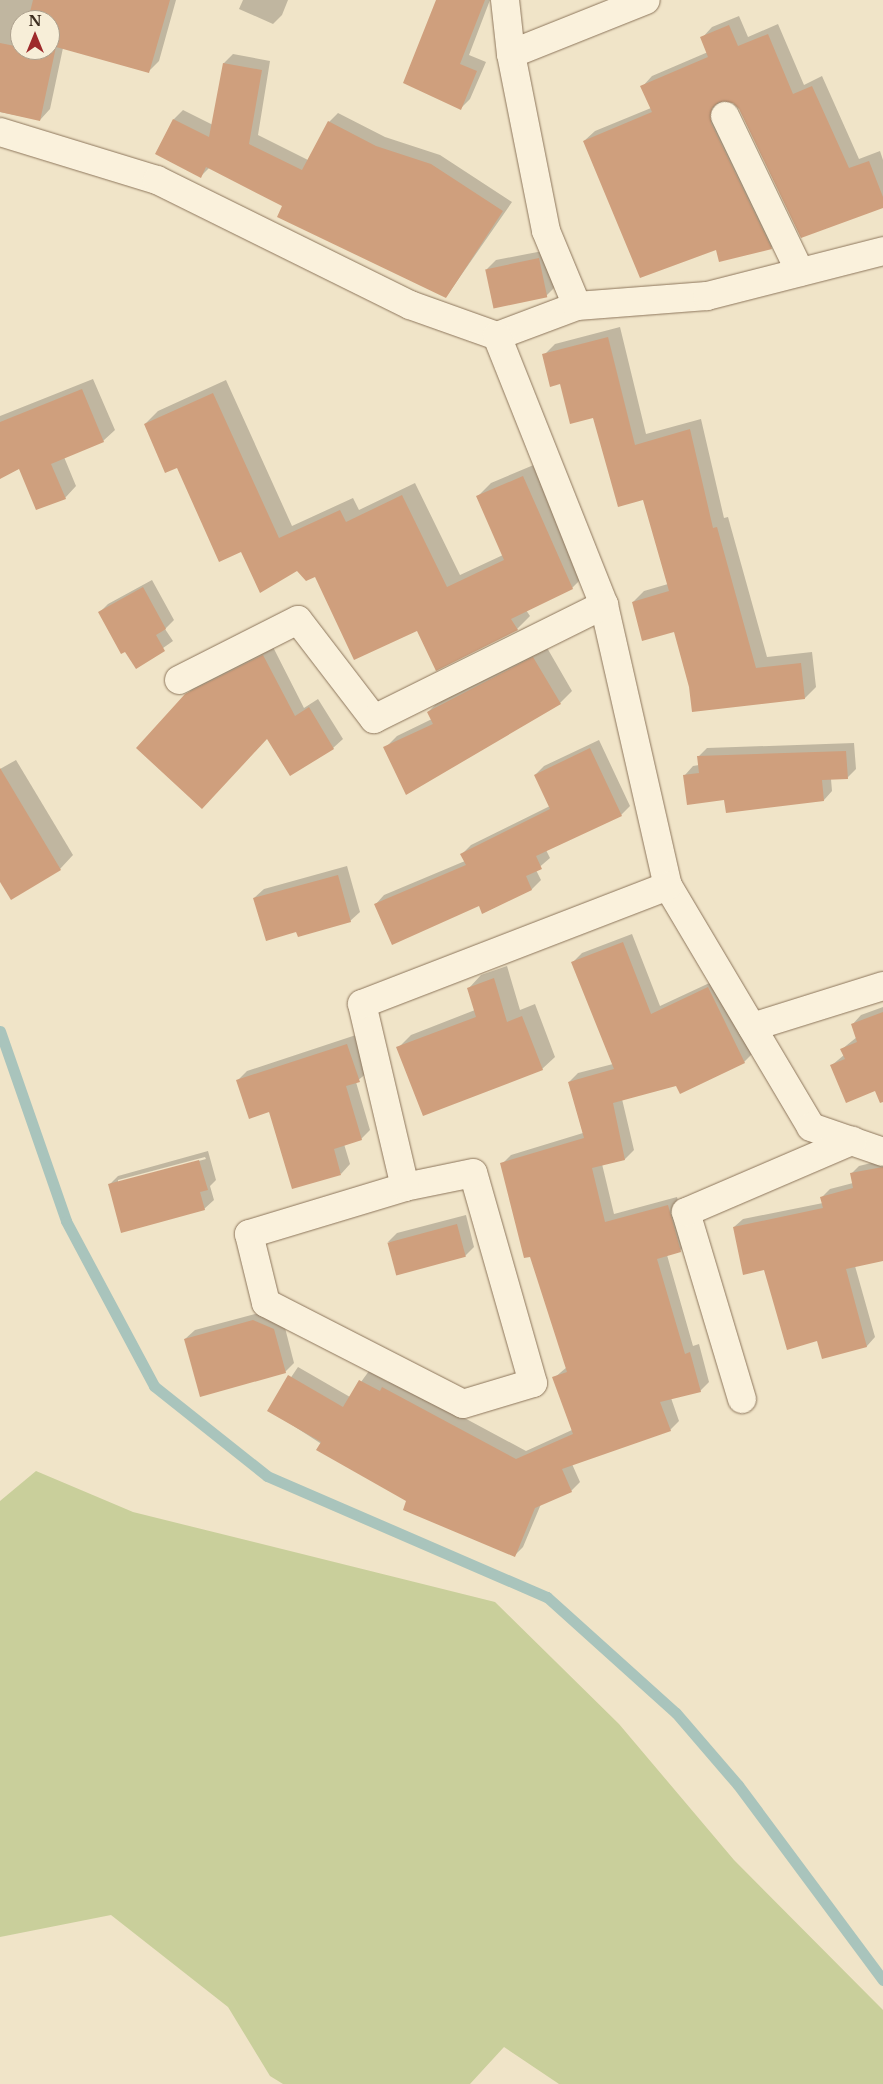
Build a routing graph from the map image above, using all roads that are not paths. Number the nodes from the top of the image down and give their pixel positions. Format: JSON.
{"nodes":[{"id":1,"x":505,"y":0,"type":"edge"},
{"id":2,"x":646,"y":0,"type":"edge"},
{"id":3,"x":511,"y":54,"type":"junction"},
{"id":4,"x":725,"y":116,"type":"dead end"},
{"id":5,"x":0,"y":132,"type":"edge"},
{"id":6,"x":883,"y":251,"type":"edge"},
{"id":7,"x":800,"y":272,"type":"junction"},
{"id":8,"x":577,"y":306,"type":"junction"},
{"id":9,"x":497,"y":336,"type":"junction"},
{"id":10,"x":604,"y":605,"type":"junction"},
{"id":11,"x":179,"y":680,"type":"dead end"},
{"id":12,"x":668,"y":886,"type":"junction"},
{"id":13,"x":883,"y":986,"type":"edge"},
{"id":14,"x":752,"y":1027,"type":"junction"},
{"id":15,"x":852,"y":1141,"type":"junction"},
{"id":16,"x":883,"y":1152,"type":"edge"},
{"id":17,"x":405,"y":1187,"type":"junction"},
{"id":18,"x":742,"y":1399,"type":"dead end"}],
"edges":[{"from":1,"to":3,"type":"street"},
{"from":2,"to":3,"type":"street"},
{"from":3,"to":8,"type":"street"},
{"from":4,"to":7,"type":"street"},
{"from":5,"to":9,"type":"street"},
{"from":6,"to":7,"type":"street"},
{"from":7,"to":8,"type":"street"},
{"from":8,"to":9,"type":"street"},
{"from":9,"to":10,"type":"street"},
{"from":10,"to":11,"type":"street"},
{"from":10,"to":12,"type":"street"},
{"from":12,"to":14,"type":"street"},
{"from":12,"to":17,"type":"street"},
{"from":13,"to":14,"type":"street"},
{"from":14,"to":15,"type":"street"},
{"from":15,"to":16,"type":"street"},
{"from":15,"to":18,"type":"street"},
{"from":17,"to":17,"type":"street"}]}
